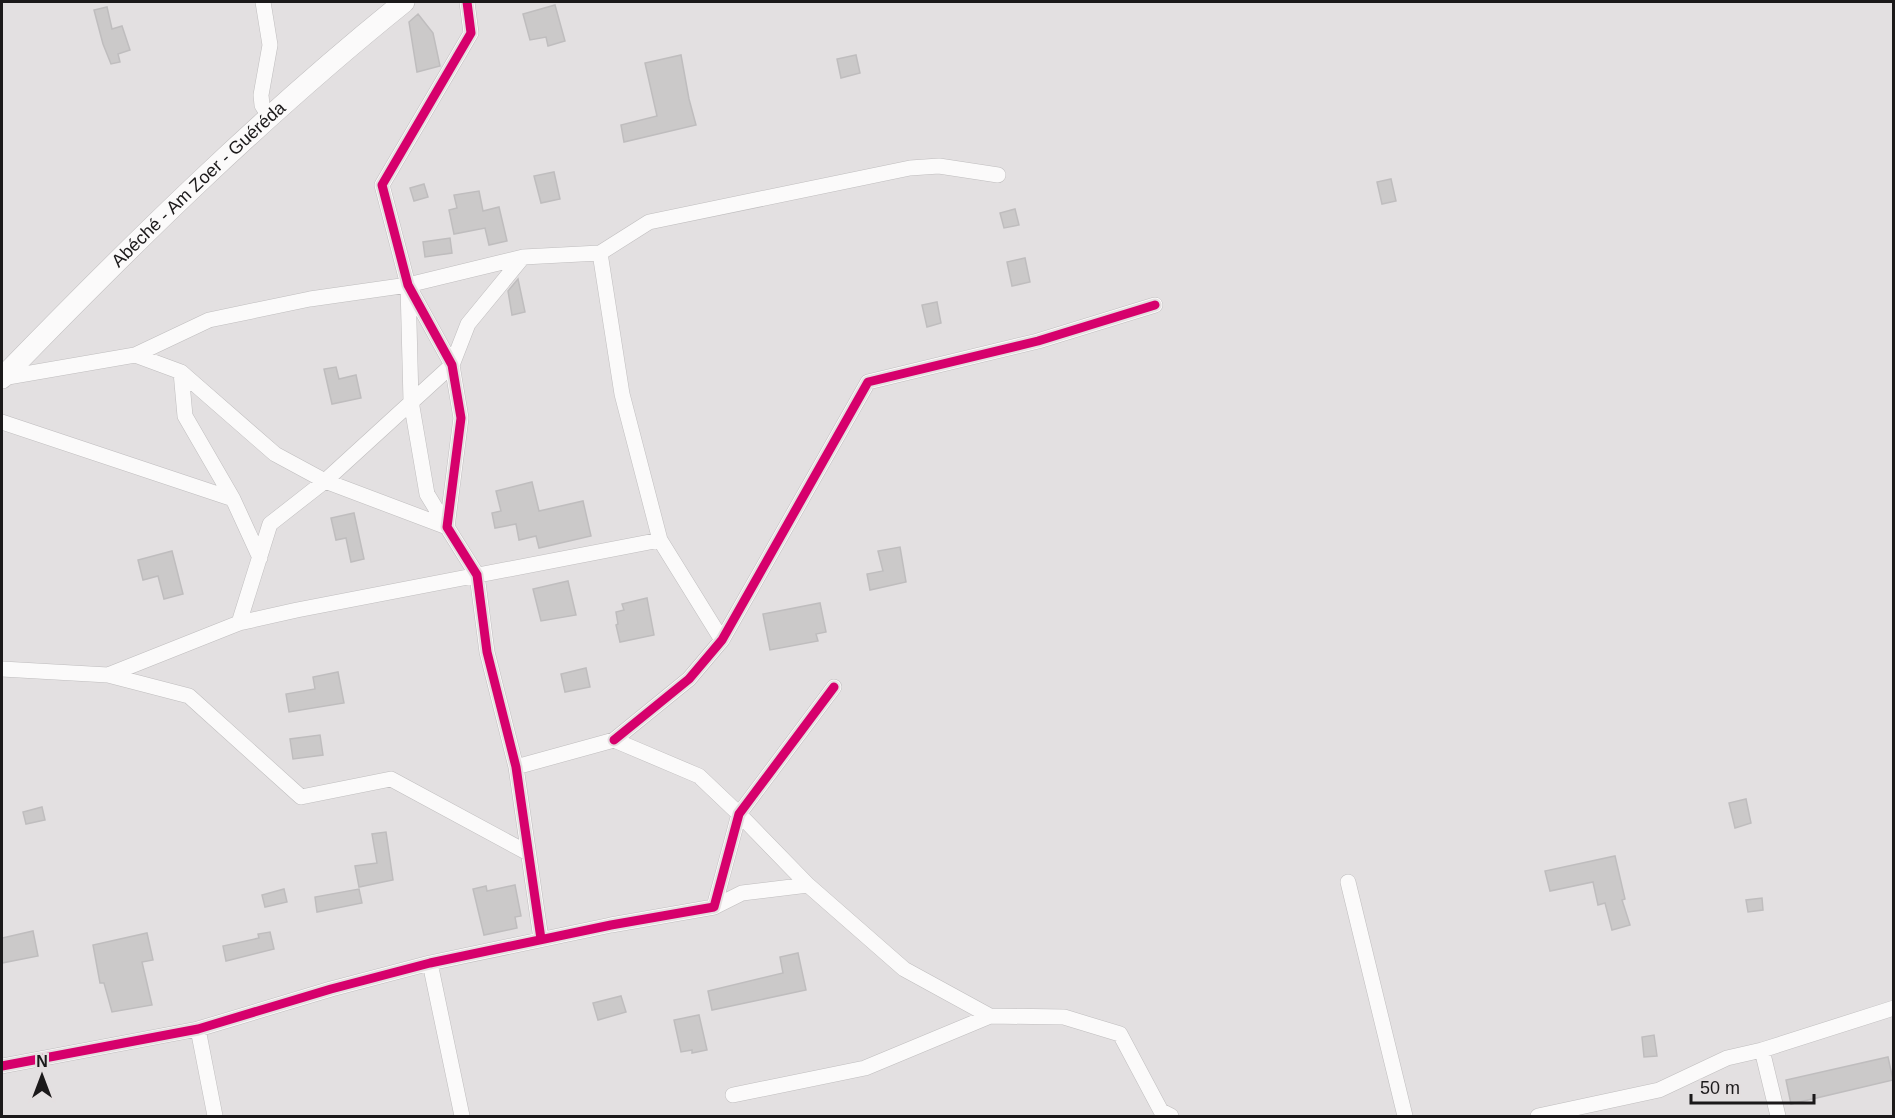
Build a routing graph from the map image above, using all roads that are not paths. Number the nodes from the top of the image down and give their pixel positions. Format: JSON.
{"nodes":[{"id":1,"x":263,"y":2,"type":"edge"},
{"id":2,"x":404,"y":2,"type":"edge"},
{"id":3,"x":467,"y":2,"type":"edge"},
{"id":4,"x":270,"y":118,"type":"junction"},
{"id":5,"x":998,"y":175,"type":"dead end"},
{"id":6,"x":600,"y":253,"type":"junction"},
{"id":7,"x":522,"y":257,"type":"junction"},
{"id":8,"x":408,"y":285,"type":"junction"},
{"id":9,"x":1155,"y":305,"type":"dead end"},
{"id":10,"x":135,"y":355,"type":"junction"},
{"id":11,"x":452,"y":365,"type":"junction"},
{"id":12,"x":182,"y":372,"type":"junction"},
{"id":13,"x":2,"y":378,"type":"edge"},
{"id":14,"x":411,"y":401,"type":"junction"},
{"id":15,"x":2,"y":422,"type":"edge"},
{"id":16,"x":325,"y":481,"type":"junction"},
{"id":17,"x":233,"y":499,"type":"junction"},
{"id":18,"x":447,"y":527,"type":"junction"},
{"id":19,"x":660,"y":540,"type":"junction"},
{"id":20,"x":260,"y":558,"type":"junction"},
{"id":21,"x":477,"y":575,"type":"junction"},
{"id":22,"x":239,"y":623,"type":"junction"},
{"id":23,"x":722,"y":640,"type":"junction"},
{"id":24,"x":2,"y":669,"type":"edge"},
{"id":25,"x":108,"y":675,"type":"junction"},
{"id":26,"x":834,"y":687,"type":"dead end"},
{"id":27,"x":614,"y":740,"type":"junction"},
{"id":28,"x":516,"y":767,"type":"junction"},
{"id":29,"x":739,"y":814,"type":"junction"},
{"id":30,"x":528,"y":853,"type":"junction"},
{"id":31,"x":1348,"y":882,"type":"dead end"},
{"id":32,"x":808,"y":885,"type":"junction"},
{"id":33,"x":714,"y":907,"type":"junction"},
{"id":34,"x":540,"y":939,"type":"junction"},
{"id":35,"x":430,"y":963,"type":"junction"},
{"id":36,"x":1893,"y":1008,"type":"edge"},
{"id":37,"x":990,"y":1016,"type":"junction"},
{"id":38,"x":198,"y":1029,"type":"junction"},
{"id":39,"x":1762,"y":1050,"type":"junction"},
{"id":40,"x":2,"y":1066,"type":"edge"},
{"id":41,"x":733,"y":1095,"type":"dead end"},
{"id":42,"x":215,"y":1116,"type":"edge"},
{"id":43,"x":462,"y":1116,"type":"edge"},
{"id":44,"x":1171,"y":1116,"type":"edge"},
{"id":45,"x":1405,"y":1116,"type":"edge"},
{"id":46,"x":1538,"y":1116,"type":"edge"},
{"id":47,"x":1778,"y":1116,"type":"edge"}],
"edges":[{"from":1,"to":4,"type":"street"},
{"from":2,"to":4,"type":"main road","name":"Abéché - Am Zoer - Guéréda"},
{"from":3,"to":8,"type":"street"},
{"from":4,"to":13,"type":"main road","name":"Abéché - Am Zoer - Guéréda"},
{"from":5,"to":6,"type":"street"},
{"from":6,"to":7,"type":"street"},
{"from":6,"to":19,"type":"street"},
{"from":7,"to":8,"type":"street"},
{"from":7,"to":11,"type":"street"},
{"from":8,"to":10,"type":"street"},
{"from":8,"to":11,"type":"street"},
{"from":8,"to":14,"type":"street"},
{"from":9,"to":23,"type":"street"},
{"from":10,"to":12,"type":"street"},
{"from":10,"to":13,"type":"street"},
{"from":11,"to":14,"type":"street"},
{"from":11,"to":18,"type":"street"},
{"from":12,"to":16,"type":"street"},
{"from":12,"to":17,"type":"street"},
{"from":14,"to":16,"type":"street"},
{"from":14,"to":18,"type":"street"},
{"from":15,"to":17,"type":"street"},
{"from":16,"to":18,"type":"street"},
{"from":16,"to":20,"type":"street"},
{"from":17,"to":20,"type":"street"},
{"from":18,"to":21,"type":"street"},
{"from":19,"to":21,"type":"street"},
{"from":19,"to":23,"type":"street"},
{"from":20,"to":22,"type":"street"},
{"from":21,"to":22,"type":"street"},
{"from":21,"to":28,"type":"street"},
{"from":22,"to":25,"type":"street"},
{"from":23,"to":27,"type":"street"},
{"from":24,"to":25,"type":"street"},
{"from":25,"to":30,"type":"street"},
{"from":26,"to":29,"type":"street"},
{"from":27,"to":28,"type":"street"},
{"from":27,"to":29,"type":"street"},
{"from":28,"to":30,"type":"street"},
{"from":29,"to":32,"type":"street"},
{"from":29,"to":33,"type":"street"},
{"from":30,"to":34,"type":"street"},
{"from":31,"to":45,"type":"street"},
{"from":32,"to":33,"type":"street"},
{"from":32,"to":37,"type":"street"},
{"from":33,"to":34,"type":"street"},
{"from":34,"to":35,"type":"street"},
{"from":35,"to":38,"type":"street"},
{"from":35,"to":43,"type":"street"},
{"from":36,"to":39,"type":"street"},
{"from":37,"to":41,"type":"street"},
{"from":37,"to":44,"type":"street"},
{"from":38,"to":40,"type":"street"},
{"from":38,"to":42,"type":"street"},
{"from":39,"to":46,"type":"street"},
{"from":39,"to":47,"type":"street"}]}
